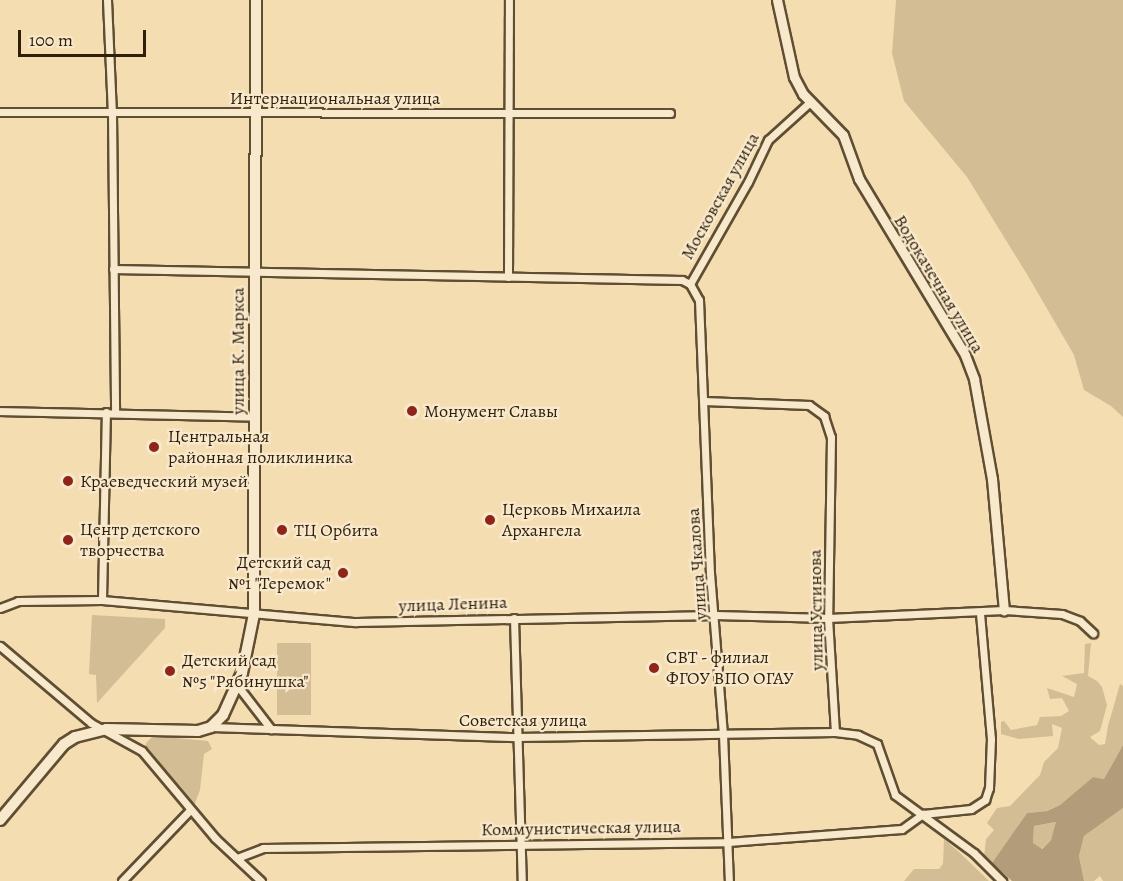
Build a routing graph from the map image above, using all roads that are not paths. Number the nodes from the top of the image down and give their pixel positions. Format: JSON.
{"nodes":[{"id":1,"x":107,"y":0,"type":"edge"},
{"id":2,"x":256,"y":0,"type":"edge"},
{"id":3,"x":508,"y":0,"type":"edge"},
{"id":4,"x":777,"y":0,"type":"edge"},
{"id":5,"x":809,"y":103,"type":"junction"},
{"id":6,"x":0,"y":112,"type":"edge"},
{"id":7,"x":508,"y":112,"type":"junction"},
{"id":8,"x":254,"y":113,"type":"junction"},
{"id":9,"x":669,"y":113,"type":"dead end"},
{"id":10,"x":112,"y":114,"type":"junction"},
{"id":11,"x":113,"y":269,"type":"junction"},
{"id":12,"x":254,"y":271,"type":"junction"},
{"id":13,"x":508,"y":277,"type":"junction"},
{"id":14,"x":690,"y":284,"type":"junction"},
{"id":15,"x":704,"y":401,"type":"junction"},
{"id":16,"x":0,"y":411,"type":"edge"},
{"id":17,"x":106,"y":412,"type":"junction"},
{"id":18,"x":115,"y":412,"type":"junction"},
{"id":19,"x":255,"y":417,"type":"junction"},
{"id":20,"x":102,"y":600,"type":"junction"},
{"id":21,"x":0,"y":608,"type":"edge"},
{"id":22,"x":1004,"y":610,"type":"junction"},
{"id":23,"x":980,"y":612,"type":"junction"},
{"id":24,"x":254,"y":614,"type":"junction"},
{"id":25,"x":715,"y":615,"type":"junction"},
{"id":26,"x":514,"y":618,"type":"junction"},
{"id":27,"x":828,"y":618,"type":"junction"},
{"id":28,"x":1093,"y":633,"type":"dead end"},
{"id":29,"x":0,"y":646,"type":"edge"},
{"id":30,"x":237,"y":686,"type":"junction"},
{"id":31,"x":211,"y":727,"type":"junction"},
{"id":32,"x":106,"y":729,"type":"junction"},
{"id":33,"x":271,"y":729,"type":"junction"},
{"id":34,"x":835,"y":732,"type":"junction"},
{"id":35,"x":723,"y":734,"type":"junction"},
{"id":36,"x":517,"y":736,"type":"junction"},
{"id":37,"x":190,"y":810,"type":"junction"},
{"id":38,"x":923,"y":814,"type":"junction"},
{"id":39,"x":0,"y":820,"type":"edge"},
{"id":40,"x":728,"y":842,"type":"junction"},
{"id":41,"x":520,"y":844,"type":"junction"},
{"id":42,"x":237,"y":858,"type":"junction"},
{"id":43,"x":122,"y":881,"type":"edge"},
{"id":44,"x":261,"y":881,"type":"edge"},
{"id":45,"x":522,"y":881,"type":"edge"},
{"id":46,"x":729,"y":881,"type":"edge"},
{"id":47,"x":1002,"y":881,"type":"edge"}],
"edges":[{"from":1,"to":10,"type":"street"},
{"from":2,"to":8,"type":"main road","name":"улица К. Маркса"},
{"from":3,"to":7,"type":"street"},
{"from":4,"to":5,"type":"street"},
{"from":5,"to":14,"type":"street","name":"Московская улица"},
{"from":5,"to":22,"type":"street","name":"Водокачечная улица"},
{"from":6,"to":10,"type":"street","name":"Интернациональная улица"},
{"from":7,"to":8,"type":"street","name":"Интернациональная улица"},
{"from":7,"to":9,"type":"street","name":"Интернациональная улица"},
{"from":7,"to":13,"type":"street"},
{"from":8,"to":10,"type":"street","name":"Интернациональная улица"},
{"from":8,"to":12,"type":"main road","name":"улица К. Маркса"},
{"from":10,"to":11,"type":"street"},
{"from":11,"to":12,"type":"street"},
{"from":11,"to":18,"type":"street"},
{"from":12,"to":13,"type":"street"},
{"from":12,"to":19,"type":"main road","name":"улица К. Маркса"},
{"from":13,"to":14,"type":"street"},
{"from":14,"to":15,"type":"street","name":"улица Чкалова"},
{"from":15,"to":25,"type":"street","name":"улица Чкалова"},
{"from":15,"to":27,"type":"street","name":"улица Устинова"},
{"from":16,"to":17,"type":"street"},
{"from":17,"to":18,"type":"street"},
{"from":17,"to":20,"type":"street"},
{"from":18,"to":19,"type":"street"},
{"from":19,"to":24,"type":"main road","name":"улица К. Маркса"},
{"from":20,"to":21,"type":"street","name":"улица Ленина"},
{"from":20,"to":24,"type":"street","name":"улица Ленина"},
{"from":22,"to":23,"type":"street","name":"улица Ленина"},
{"from":22,"to":28,"type":"street","name":"улица Ленина"},
{"from":23,"to":27,"type":"street","name":"улица Ленина"},
{"from":23,"to":38,"type":"street"},
{"from":24,"to":26,"type":"street","name":"улица Ленина"},
{"from":24,"to":30,"type":"main road","name":"улица К. Маркса"},
{"from":25,"to":26,"type":"street","name":"улица Ленина"},
{"from":25,"to":27,"type":"street","name":"улица Ленина"},
{"from":25,"to":35,"type":"street","name":"улица Чкалова"},
{"from":26,"to":36,"type":"street"},
{"from":27,"to":34,"type":"street","name":"улица Устинова"},
{"from":29,"to":32,"type":"street"},
{"from":30,"to":31,"type":"main road","name":"улица К. Маркса"},
{"from":30,"to":33,"type":"street"},
{"from":31,"to":32,"type":"main road"},
{"from":31,"to":33,"type":"street","name":"Советская улица"},
{"from":32,"to":37,"type":"street"},
{"from":32,"to":39,"type":"main road"},
{"from":33,"to":36,"type":"street","name":"Советская улица"},
{"from":34,"to":35,"type":"street","name":"Советская улица"},
{"from":34,"to":38,"type":"street"},
{"from":35,"to":36,"type":"street","name":"Советская улица"},
{"from":35,"to":40,"type":"street","name":"улица Чкалова"},
{"from":36,"to":41,"type":"street"},
{"from":37,"to":42,"type":"street"},
{"from":37,"to":43,"type":"street"},
{"from":38,"to":40,"type":"street","name":"Коммунистическая улица"},
{"from":38,"to":47,"type":"street"},
{"from":40,"to":41,"type":"street","name":"Коммунистическая улица"},
{"from":40,"to":46,"type":"street","name":"улица Чкалова"},
{"from":41,"to":42,"type":"street","name":"Коммунистическая улица"},
{"from":41,"to":45,"type":"street"},
{"from":42,"to":44,"type":"street"}]}
